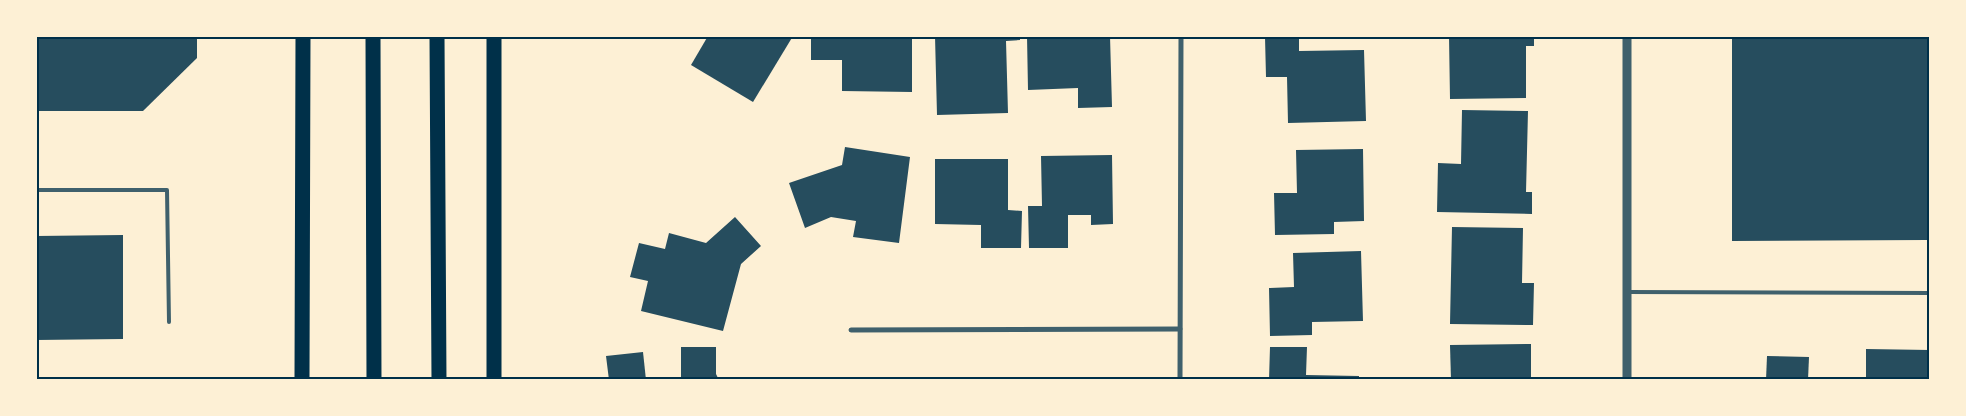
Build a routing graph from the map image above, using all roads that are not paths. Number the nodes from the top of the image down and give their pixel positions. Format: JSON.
{"nodes":[{"id":1,"x":303,"y":36,"type":"edge"},
{"id":2,"x":373,"y":36,"type":"edge"},
{"id":3,"x":437,"y":36,"type":"edge"},
{"id":4,"x":494,"y":36,"type":"edge"},
{"id":5,"x":1181,"y":36,"type":"edge"},
{"id":6,"x":1627,"y":36,"type":"edge"},
{"id":7,"x":36,"y":190,"type":"edge"},
{"id":8,"x":1627,"y":292,"type":"junction"},
{"id":9,"x":1930,"y":293,"type":"edge"},
{"id":10,"x":169,"y":322,"type":"dead end"},
{"id":11,"x":1180,"y":329,"type":"junction"},
{"id":12,"x":851,"y":330,"type":"dead end"},
{"id":13,"x":302,"y":380,"type":"edge"},
{"id":14,"x":374,"y":380,"type":"edge"},
{"id":15,"x":439,"y":380,"type":"edge"},
{"id":16,"x":494,"y":380,"type":"edge"},
{"id":17,"x":1180,"y":380,"type":"edge"},
{"id":18,"x":1627,"y":380,"type":"edge"}],
"edges":[{"from":1,"to":13,"type":"highway"},
{"from":2,"to":14,"type":"highway"},
{"from":3,"to":15,"type":"highway"},
{"from":4,"to":16,"type":"highway"},
{"from":5,"to":11,"type":"street"},
{"from":6,"to":8,"type":"street"},
{"from":7,"to":10,"type":"lane"},
{"from":8,"to":9,"type":"lane"},
{"from":8,"to":18,"type":"street"},
{"from":11,"to":12,"type":"street"},
{"from":11,"to":17,"type":"street"}]}
